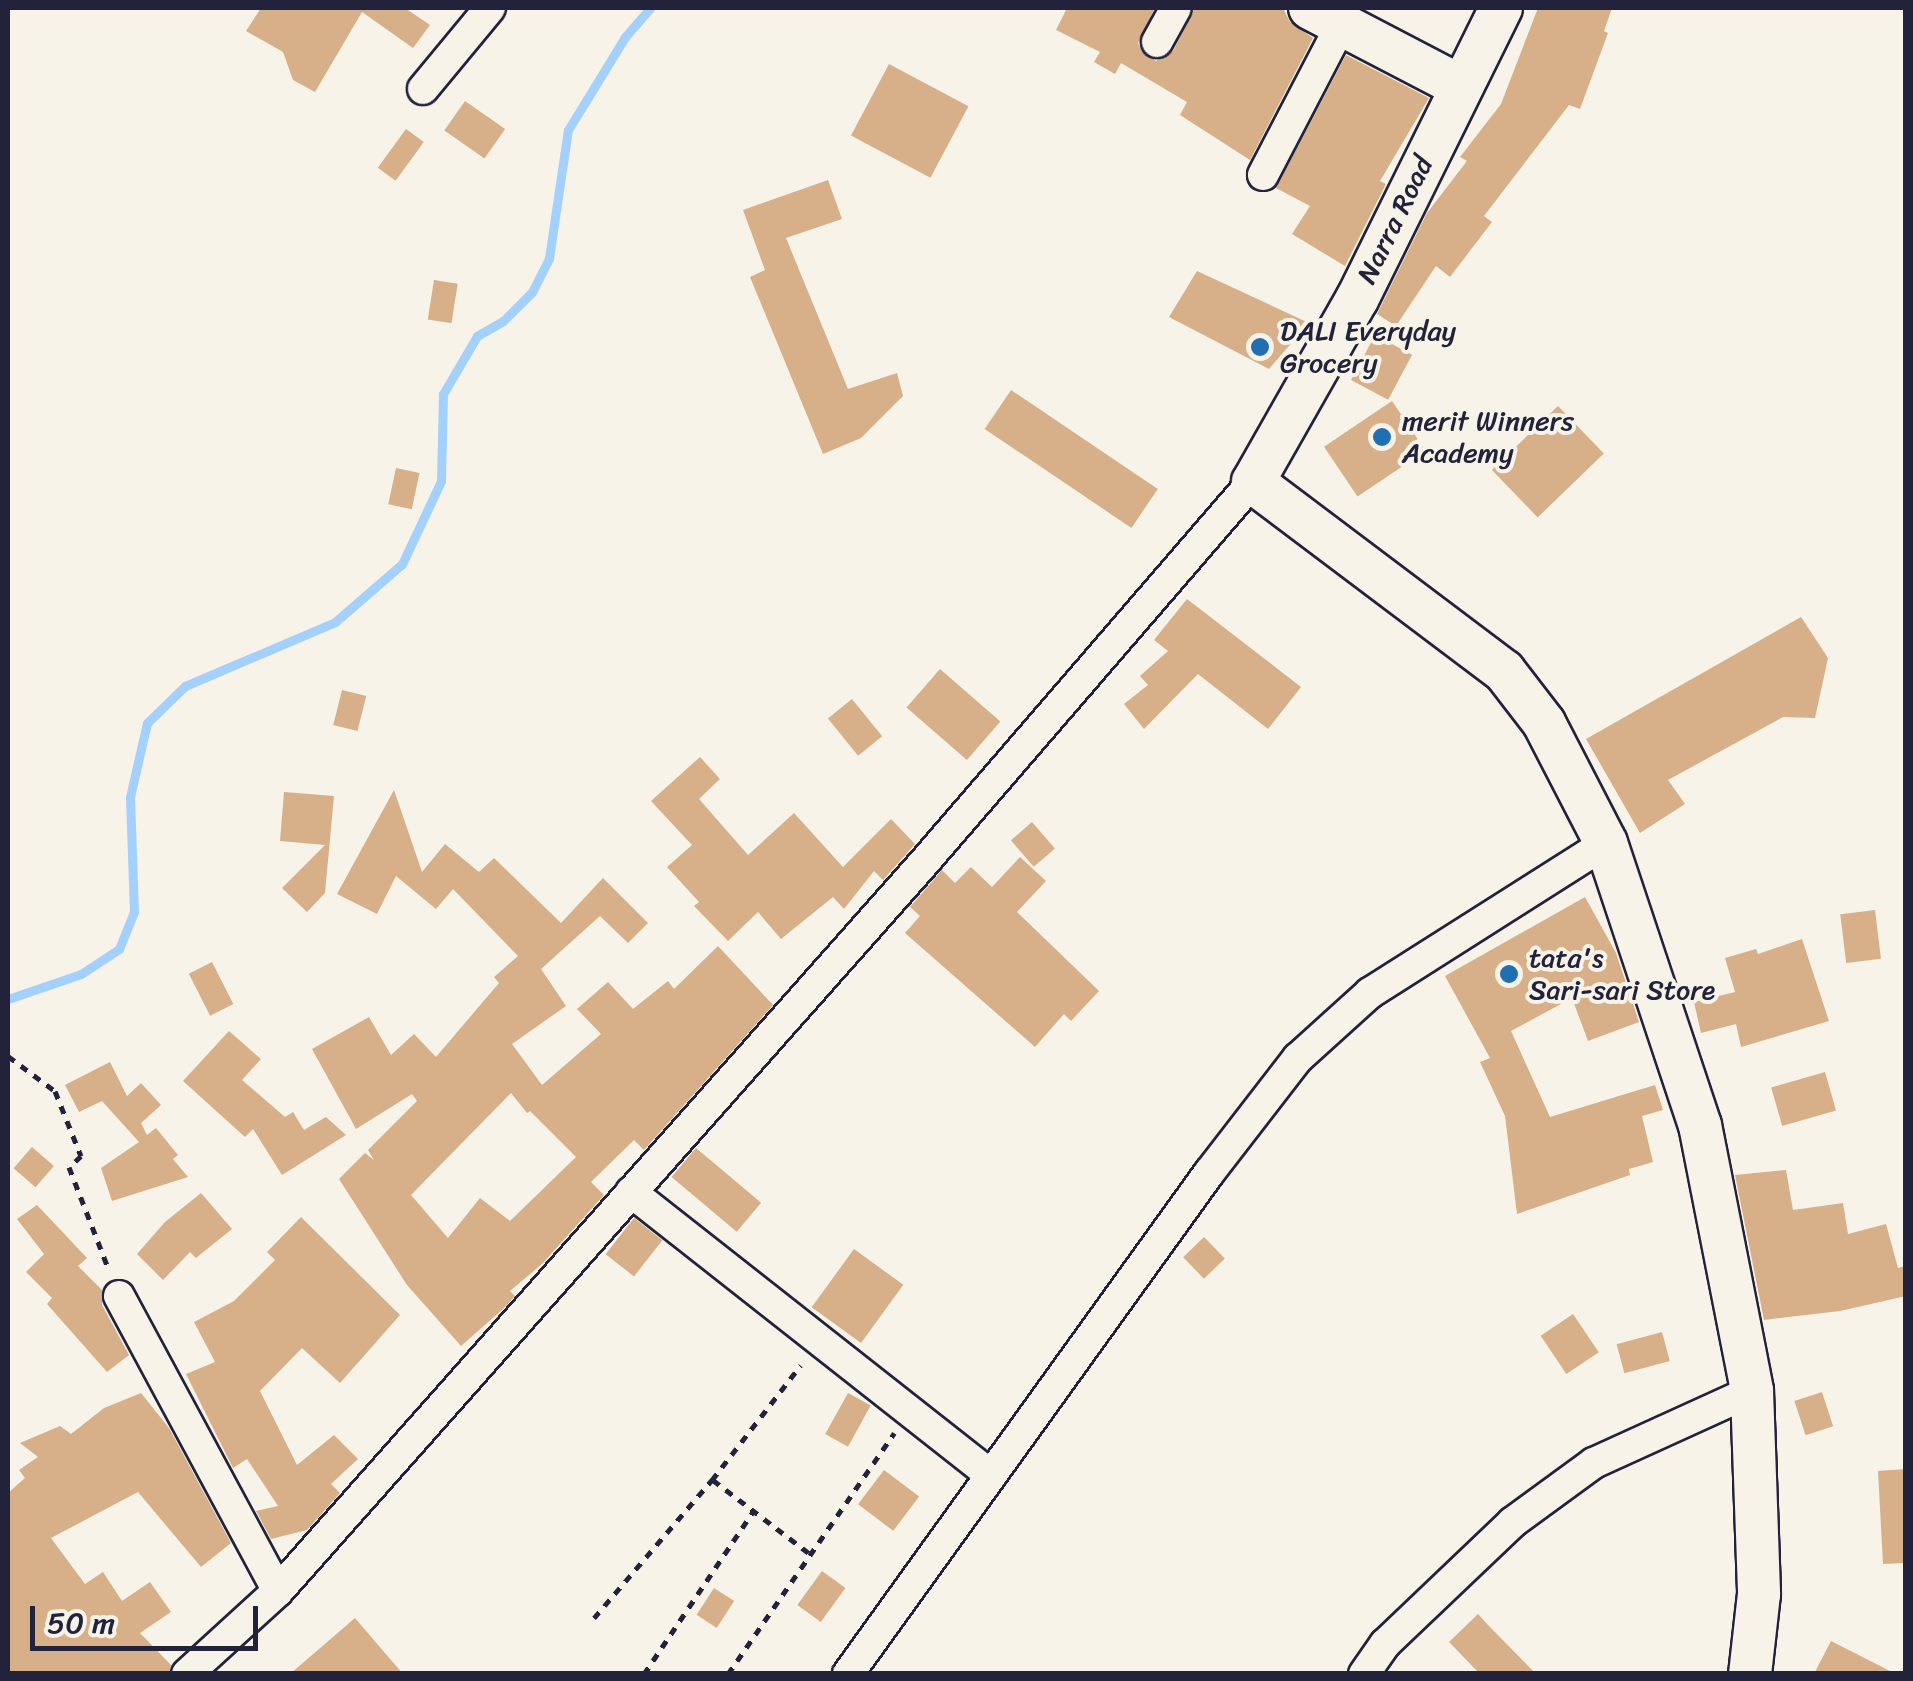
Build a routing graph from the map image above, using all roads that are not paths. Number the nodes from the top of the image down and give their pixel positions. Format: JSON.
{"nodes":[{"id":1,"x":490,"y":8,"type":"edge"},
{"id":2,"x":1176,"y":8,"type":"edge"},
{"id":3,"x":1501,"y":8,"type":"edge"},
{"id":4,"x":1326,"y":16,"type":"edge"},
{"id":5,"x":1157,"y":42,"type":"dead end"},
{"id":6,"x":1460,"y":86,"type":"junction"},
{"id":7,"x":423,"y":90,"type":"dead end"},
{"id":8,"x":1263,"y":176,"type":"dead end"},
{"id":9,"x":1253,"y":482,"type":"junction"},
{"id":10,"x":1606,"y":843,"type":"junction"},
{"id":11,"x":631,"y":1192,"type":"junction"},
{"id":12,"x":119,"y":1296,"type":"road end"},
{"id":13,"x":1752,"y":1390,"type":"junction"},
{"id":14,"x":991,"y":1474,"type":"junction"},
{"id":15,"x":278,"y":1591,"type":"junction"},
{"id":16,"x":187,"y":1674,"type":"edge"},
{"id":17,"x":848,"y":1674,"type":"edge"},
{"id":18,"x":1364,"y":1674,"type":"edge"},
{"id":19,"x":1750,"y":1674,"type":"edge"}],
"edges":[{"from":1,"to":7,"type":"street"},
{"from":2,"to":5,"type":"street"},
{"from":3,"to":6,"type":"street","name":"Narra Road"},
{"from":4,"to":6,"type":"street"},
{"from":4,"to":8,"type":"street"},
{"from":6,"to":9,"type":"street","name":"Narra Road"},
{"from":9,"to":10,"type":"street"},
{"from":9,"to":11,"type":"street"},
{"from":10,"to":13,"type":"street"},
{"from":10,"to":14,"type":"street"},
{"from":11,"to":14,"type":"street"},
{"from":11,"to":15,"type":"street"},
{"from":12,"to":15,"type":"street"},
{"from":13,"to":18,"type":"street"},
{"from":13,"to":19,"type":"street"},
{"from":14,"to":17,"type":"street"},
{"from":15,"to":16,"type":"street"}]}
